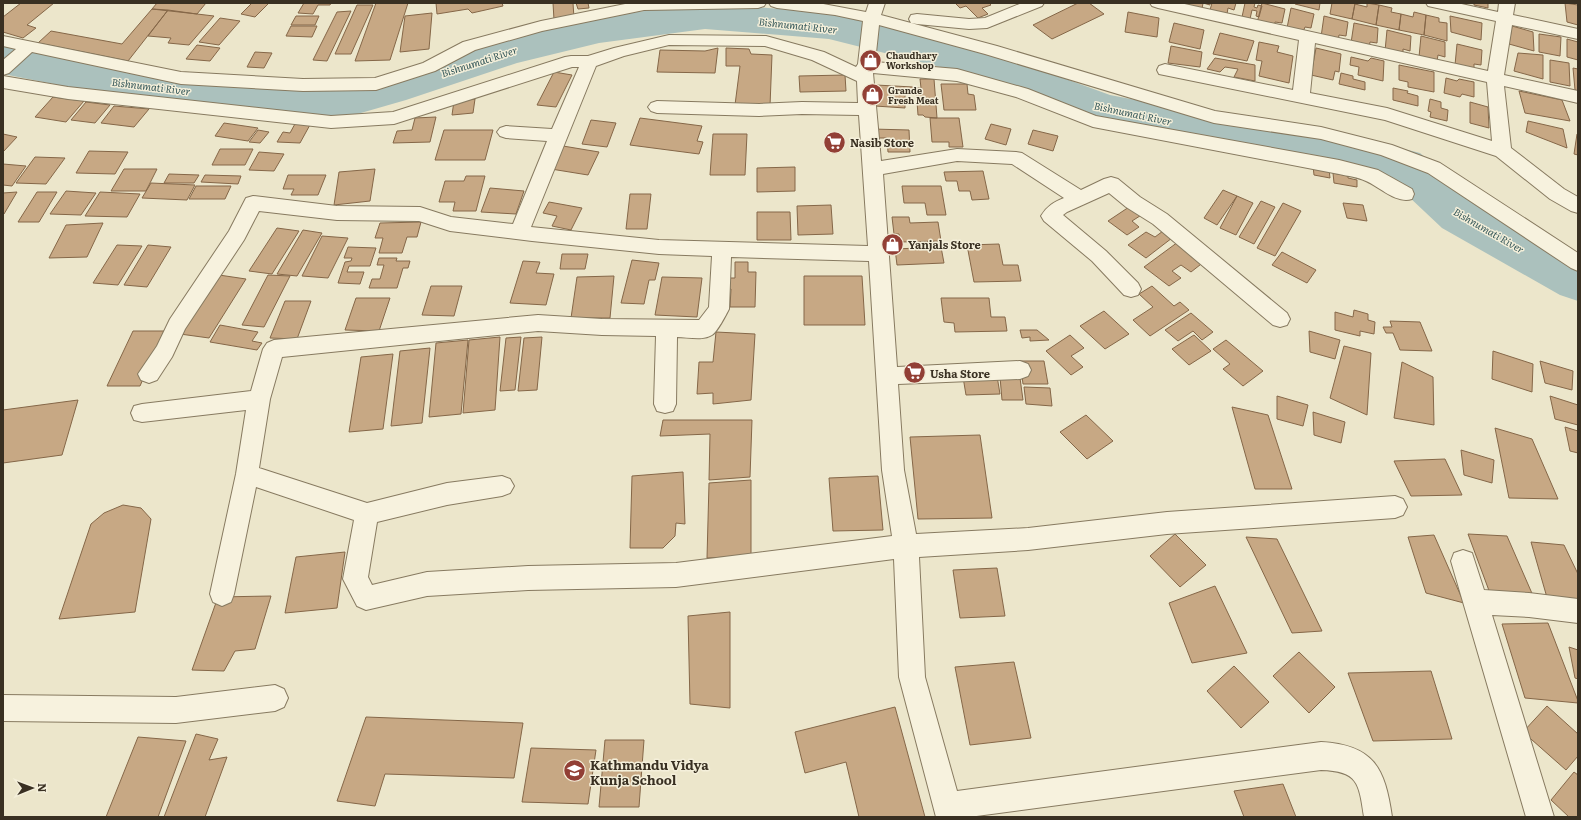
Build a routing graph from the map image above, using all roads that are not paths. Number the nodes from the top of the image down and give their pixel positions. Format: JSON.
{"nodes":[{"id":1,"x":758,"y":3,"type":"edge"},
{"id":2,"x":777,"y":3,"type":"edge"},
{"id":3,"x":926,"y":3,"type":"edge"},
{"id":4,"x":1036,"y":3,"type":"edge"},
{"id":5,"x":1158,"y":3,"type":"edge"},
{"id":6,"x":1434,"y":3,"type":"edge"},
{"id":7,"x":1506,"y":11,"type":"edge"},
{"id":8,"x":881,"y":16,"type":"edge"},
{"id":9,"x":1578,"y":34,"type":"edge"},
{"id":10,"x":1307,"y":37,"type":"junction"},
{"id":11,"x":3,"y":41,"type":"edge"},
{"id":12,"x":25,"y":49,"type":"junction"},
{"id":13,"x":589,"y":62,"type":"junction"},
{"id":14,"x":3,"y":69,"type":"edge"},
{"id":15,"x":864,"y":70,"type":"junction"},
{"id":16,"x":1165,"y":70,"type":"dead end"},
{"id":17,"x":1495,"y":77,"type":"junction"},
{"id":18,"x":3,"y":82,"type":"edge"},
{"id":19,"x":1301,"y":96,"type":"junction"},
{"id":20,"x":1578,"y":97,"type":"edge"},
{"id":21,"x":657,"y":106,"type":"dead end"},
{"id":22,"x":866,"y":109,"type":"junction"},
{"id":23,"x":506,"y":132,"type":"dead end"},
{"id":24,"x":557,"y":136,"type":"junction"},
{"id":25,"x":1502,"y":152,"type":"junction"},
{"id":26,"x":873,"y":169,"type":"junction"},
{"id":27,"x":1405,"y":194,"type":"dead end"},
{"id":28,"x":1080,"y":199,"type":"junction"},
{"id":29,"x":1578,"y":206,"type":"edge"},
{"id":30,"x":519,"y":232,"type":"junction"},
{"id":31,"x":722,"y":249,"type":"junction"},
{"id":32,"x":878,"y":254,"type":"junction"},
{"id":33,"x":1578,"y":263,"type":"edge"},
{"id":34,"x":1131,"y":289,"type":"dead end"},
{"id":35,"x":1280,"y":319,"type":"dead end"},
{"id":36,"x":667,"y":328,"type":"junction"},
{"id":37,"x":1020,"y":370,"type":"dead end"},
{"id":38,"x":149,"y":374,"type":"dead end"},
{"id":39,"x":886,"y":376,"type":"junction"},
{"id":40,"x":259,"y":399,"type":"junction"},
{"id":41,"x":664,"y":404,"type":"dead end"},
{"id":42,"x":142,"y":412,"type":"dead end"},
{"id":43,"x":247,"y":474,"type":"junction"},
{"id":44,"x":502,"y":486,"type":"dead end"},
{"id":45,"x":1395,"y":507,"type":"dead end"},
{"id":46,"x":367,"y":514,"type":"junction"},
{"id":47,"x":906,"y":546,"type":"junction"},
{"id":48,"x":1463,"y":561,"type":"dead end"},
{"id":49,"x":222,"y":594,"type":"dead end"},
{"id":50,"x":1475,"y":602,"type":"junction"},
{"id":51,"x":1578,"y":611,"type":"edge"},
{"id":52,"x":275,"y":698,"type":"dead end"},
{"id":53,"x":3,"y":708,"type":"edge"},
{"id":54,"x":948,"y":811,"type":"edge"},
{"id":55,"x":1378,"y":817,"type":"edge"},
{"id":56,"x":1540,"y":817,"type":"edge"}],
"edges":[{"from":1,"to":12,"type":"street"},
{"from":2,"to":8,"type":"street"},
{"from":3,"to":8,"type":"street"},
{"from":4,"to":8,"type":"street"},
{"from":5,"to":10,"type":"street"},
{"from":6,"to":7,"type":"street"},
{"from":7,"to":9,"type":"street"},
{"from":7,"to":17,"type":"street"},
{"from":8,"to":15,"type":"street"},
{"from":8,"to":33,"type":"street"},
{"from":10,"to":17,"type":"street"},
{"from":10,"to":19,"type":"street"},
{"from":11,"to":12,"type":"street"},
{"from":12,"to":14,"type":"street"},
{"from":13,"to":15,"type":"street"},
{"from":13,"to":18,"type":"street"},
{"from":13,"to":24,"type":"street"},
{"from":15,"to":22,"type":"street"},
{"from":15,"to":27,"type":"street"},
{"from":16,"to":19,"type":"street"},
{"from":17,"to":20,"type":"street"},
{"from":17,"to":25,"type":"street"},
{"from":19,"to":25,"type":"street"},
{"from":21,"to":22,"type":"street"},
{"from":22,"to":26,"type":"street"},
{"from":23,"to":24,"type":"street"},
{"from":24,"to":30,"type":"street"},
{"from":25,"to":29,"type":"street"},
{"from":26,"to":28,"type":"street"},
{"from":26,"to":32,"type":"street"},
{"from":28,"to":34,"type":"street"},
{"from":28,"to":35,"type":"street"},
{"from":30,"to":31,"type":"street"},
{"from":30,"to":38,"type":"street"},
{"from":31,"to":32,"type":"street"},
{"from":31,"to":36,"type":"street"},
{"from":32,"to":39,"type":"street"},
{"from":36,"to":40,"type":"street"},
{"from":36,"to":41,"type":"street"},
{"from":37,"to":39,"type":"street"},
{"from":39,"to":47,"type":"street"},
{"from":40,"to":42,"type":"street"},
{"from":40,"to":43,"type":"street"},
{"from":43,"to":46,"type":"street"},
{"from":43,"to":49,"type":"street"},
{"from":44,"to":46,"type":"street"},
{"from":45,"to":47,"type":"street"},
{"from":46,"to":47,"type":"street"},
{"from":47,"to":54,"type":"street"},
{"from":48,"to":50,"type":"street"},
{"from":50,"to":51,"type":"street"},
{"from":50,"to":56,"type":"street"},
{"from":52,"to":53,"type":"street"},
{"from":54,"to":55,"type":"street"}]}
